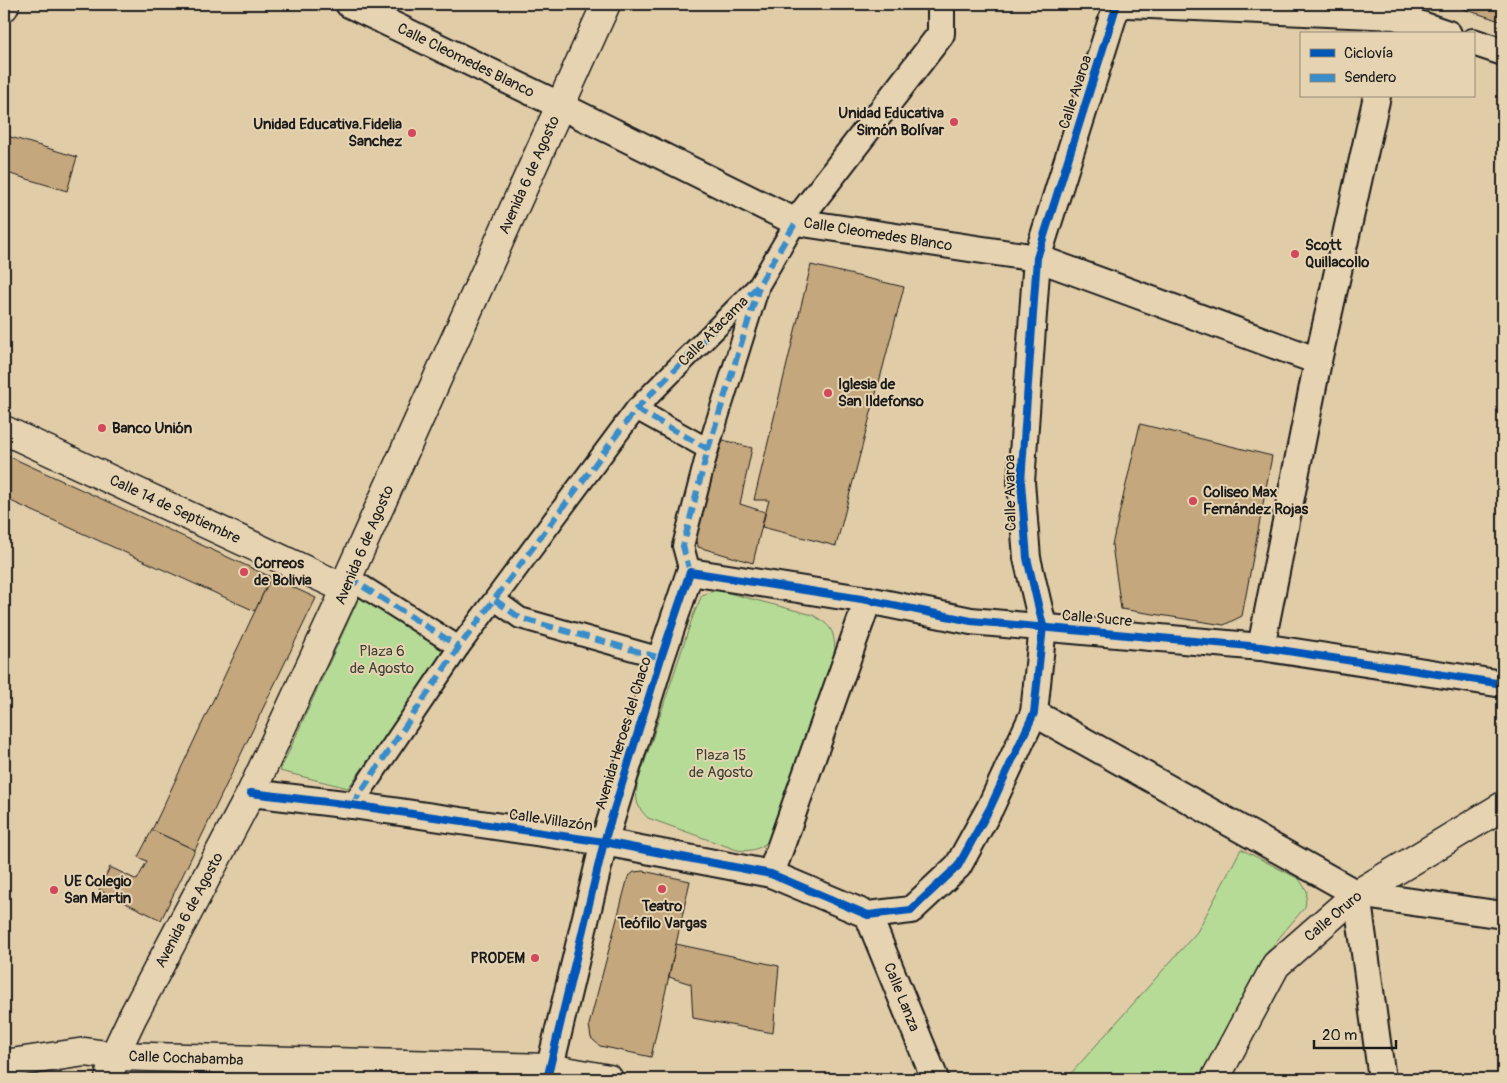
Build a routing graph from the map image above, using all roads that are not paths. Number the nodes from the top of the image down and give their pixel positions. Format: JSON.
{"nodes":[{"id":1,"x":349,"y":4,"type":"edge"},
{"id":2,"x":606,"y":4,"type":"edge"},
{"id":3,"x":941,"y":4,"type":"edge"},
{"id":4,"x":1117,"y":4,"type":"edge"},
{"id":5,"x":1128,"y":4,"type":"edge"},
{"id":6,"x":1395,"y":18,"type":"edge"},
{"id":7,"x":1441,"y":32,"type":"edge"},
{"id":8,"x":1474,"y":42,"type":"edge"},
{"id":9,"x":1503,"y":52,"type":"edge"},
{"id":10,"x":1377,"y":98,"type":"edge"},
{"id":11,"x":561,"y":106,"type":"junction"},
{"id":12,"x":796,"y":222,"type":"junction"},
{"id":13,"x":1037,"y":258,"type":"junction"},
{"id":14,"x":759,"y":285,"type":"junction"},
{"id":15,"x":1318,"y":361,"type":"junction"},
{"id":16,"x":636,"y":409,"type":"junction"},
{"id":17,"x":4,"y":430,"type":"edge"},
{"id":18,"x":708,"y":449,"type":"junction"},
{"id":19,"x":690,"y":572,"type":"junction"},
{"id":20,"x":347,"y":583,"type":"junction"},
{"id":21,"x":495,"y":600,"type":"junction"},
{"id":22,"x":868,"y":600,"type":"junction"},
{"id":23,"x":1043,"y":626,"type":"junction"},
{"id":24,"x":459,"y":647,"type":"junction"},
{"id":25,"x":1261,"y":647,"type":"junction"},
{"id":26,"x":661,"y":658,"type":"junction"},
{"id":27,"x":1503,"y":684,"type":"edge"},
{"id":28,"x":1034,"y":712,"type":"junction"},
{"id":29,"x":251,"y":793,"type":"junction"},
{"id":30,"x":352,"y":805,"type":"junction"},
{"id":31,"x":1503,"y":806,"type":"edge"},
{"id":32,"x":604,"y":842,"type":"junction"},
{"id":33,"x":771,"y":874,"type":"junction"},
{"id":34,"x":1358,"y":894,"type":"junction"},
{"id":35,"x":868,"y":915,"type":"junction"},
{"id":36,"x":1503,"y":915,"type":"edge"},
{"id":37,"x":4,"y":1064,"type":"edge"},
{"id":38,"x":111,"y":1068,"type":"edge"},
{"id":39,"x":548,"y":1073,"type":"edge"},
{"id":40,"x":609,"y":1079,"type":"edge"},
{"id":41,"x":935,"y":1079,"type":"edge"},
{"id":42,"x":1215,"y":1079,"type":"edge"},
{"id":43,"x":1382,"y":1079,"type":"edge"}],
"edges":[{"from":1,"to":11,"type":"street","name":"Calle Cleomedes Blanco"},
{"from":2,"to":11,"type":"main road","name":"Avenida 6 de Agosto"},
{"from":3,"to":12,"type":"street","name":"Calle Atacama"},
{"from":4,"to":13,"type":"street","name":"Calle Avaroa"},
{"from":5,"to":6,"type":"street"},
{"from":6,"to":7,"type":"street"},
{"from":8,"to":9,"type":"street"},
{"from":10,"to":15,"type":"street"},
{"from":11,"to":12,"type":"street","name":"Calle Cleomedes Blanco"},
{"from":11,"to":20,"type":"main road","name":"Avenida 6 de Agosto"},
{"from":12,"to":13,"type":"street","name":"Calle Cleomedes Blanco"},
{"from":12,"to":14,"type":"street","name":"Calle Atacama"},
{"from":13,"to":15,"type":"street","name":"Calle Cleomedes Blanco"},
{"from":13,"to":23,"type":"street","name":"Calle Avaroa"},
{"from":14,"to":16,"type":"street","name":"Calle Atacama"},
{"from":14,"to":18,"type":"street"},
{"from":15,"to":25,"type":"street"},
{"from":16,"to":18,"type":"street"},
{"from":16,"to":21,"type":"street","name":"Calle Atacama"},
{"from":17,"to":20,"type":"main road","name":"Calle 14 de Septiembre"},
{"from":18,"to":19,"type":"street"},
{"from":19,"to":22,"type":"street","name":"Calle Sucre"},
{"from":19,"to":26,"type":"street","name":"Avenida Heroes del Chaco"},
{"from":20,"to":24,"type":"street"},
{"from":20,"to":29,"type":"main road","name":"Avenida 6 de Agosto"},
{"from":21,"to":24,"type":"street","name":"Calle Atacama"},
{"from":21,"to":26,"type":"street"},
{"from":22,"to":23,"type":"street","name":"Calle Sucre"},
{"from":22,"to":33,"type":"street"},
{"from":23,"to":25,"type":"street","name":"Calle Sucre"},
{"from":23,"to":28,"type":"street","name":"Calle Avaroa"},
{"from":24,"to":30,"type":"street","name":"Calle Atacama"},
{"from":25,"to":27,"type":"street","name":"Calle Sucre"},
{"from":26,"to":32,"type":"street","name":"Avenida Heroes del Chaco"},
{"from":28,"to":34,"type":"street"},
{"from":28,"to":35,"type":"street","name":"Calle Avaroa"},
{"from":29,"to":30,"type":"street","name":"Calle Villazón"},
{"from":29,"to":38,"type":"main road","name":"Avenida 6 de Agosto"},
{"from":30,"to":32,"type":"street","name":"Calle Villazón"},
{"from":31,"to":34,"type":"main road","name":"Calle Oruro"},
{"from":32,"to":33,"type":"street","name":"Calle Villazón"},
{"from":32,"to":39,"type":"street","name":"Avenida Heroes del Chaco"},
{"from":33,"to":35,"type":"street","name":"Calle Villazón"},
{"from":34,"to":36,"type":"street"},
{"from":34,"to":42,"type":"main road","name":"Calle Oruro"},
{"from":34,"to":43,"type":"street"},
{"from":35,"to":41,"type":"street","name":"Calle Lanza"},
{"from":37,"to":38,"type":"main road","name":"Calle Cochabamba"},
{"from":38,"to":39,"type":"main road","name":"Calle Cochabamba"},
{"from":39,"to":40,"type":"main road","name":"Calle Cochabamba"}]}
